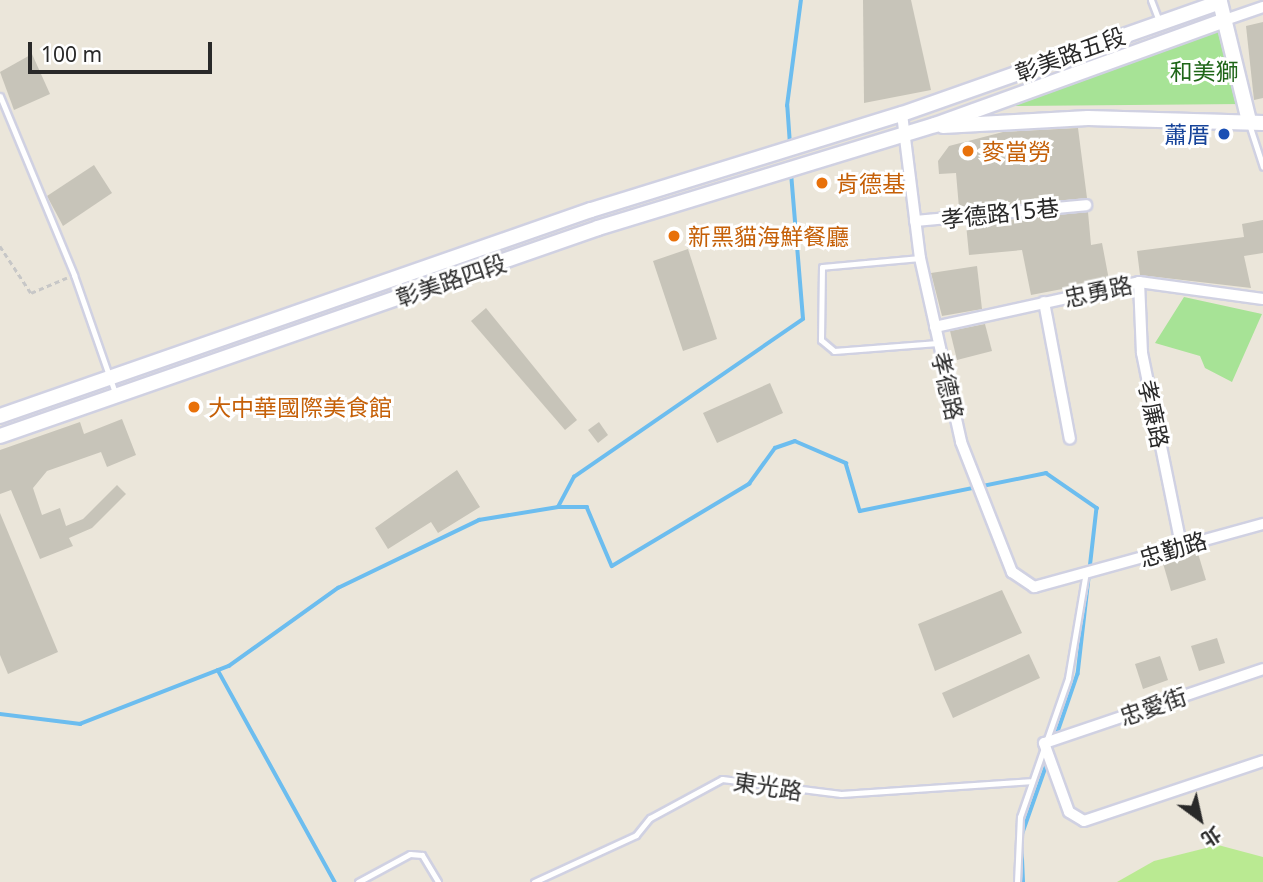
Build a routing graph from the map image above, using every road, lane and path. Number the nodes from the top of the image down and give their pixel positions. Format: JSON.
{"nodes":[{"id":1,"x":1151,"y":0,"type":"edge"},
{"id":2,"x":1223,"y":1,"type":"edge"},
{"id":3,"x":1263,"y":7,"type":"edge"},
{"id":4,"x":1225,"y":20,"type":"junction"},
{"id":5,"x":1159,"y":21,"type":"junction"},
{"id":6,"x":0,"y":96,"type":"edge"},
{"id":7,"x":902,"y":114,"type":"junction"},
{"id":8,"x":1256,"y":122,"type":"edge"},
{"id":9,"x":935,"y":125,"type":"junction"},
{"id":10,"x":906,"y":135,"type":"junction"},
{"id":11,"x":1263,"y":167,"type":"edge"},
{"id":12,"x":1086,"y":205,"type":"dead end"},
{"id":13,"x":591,"y":210,"type":"junction"},
{"id":14,"x":915,"y":221,"type":"junction"},
{"id":15,"x":598,"y":228,"type":"junction"},
{"id":16,"x":0,"y":246,"type":"edge"},
{"id":17,"x":920,"y":258,"type":"junction"},
{"id":18,"x":74,"y":275,"type":"junction"},
{"id":19,"x":1139,"y":282,"type":"junction"},
{"id":20,"x":357,"y":289,"type":"junction"},
{"id":21,"x":1263,"y":299,"type":"edge"},
{"id":22,"x":1045,"y":302,"type":"junction"},
{"id":23,"x":367,"y":309,"type":"junction"},
{"id":24,"x":935,"y":327,"type":"junction"},
{"id":25,"x":939,"y":343,"type":"junction"},
{"id":26,"x":110,"y":376,"type":"junction"},
{"id":27,"x":115,"y":393,"type":"junction"},
{"id":28,"x":0,"y":416,"type":"edge"},
{"id":29,"x":0,"y":436,"type":"edge"},
{"id":30,"x":1070,"y":439,"type":"dead end"},
{"id":31,"x":1263,"y":524,"type":"edge"},
{"id":32,"x":1181,"y":545,"type":"junction"},
{"id":33,"x":1085,"y":577,"type":"junction"},
{"id":34,"x":1263,"y":669,"type":"edge"},
{"id":35,"x":1044,"y":743,"type":"junction"},
{"id":36,"x":1263,"y":761,"type":"edge"},
{"id":37,"x":1030,"y":781,"type":"junction"},
{"id":38,"x":358,"y":882,"type":"edge"},
{"id":39,"x":438,"y":882,"type":"edge"},
{"id":40,"x":534,"y":882,"type":"edge"},
{"id":41,"x":1017,"y":882,"type":"edge"}],
"edges":[{"from":1,"to":5,"type":"lane"},
{"from":2,"to":4,"type":"main road","name":"彰美路五段"},
{"from":2,"to":5,"type":"main road","name":"彰美路五段"},
{"from":3,"to":4,"type":"street"},
{"from":4,"to":8,"type":"main road","name":"彰美路五段"},
{"from":4,"to":9,"type":"main road","name":"彰美路五段"},
{"from":5,"to":7,"type":"main road","name":"彰美路五段"},
{"from":6,"to":18,"type":"lane"},
{"from":7,"to":10,"type":"street","name":"孝德路"},
{"from":7,"to":13,"type":"main road","name":"彰美路四段"},
{"from":8,"to":9,"type":"main road"},
{"from":8,"to":11,"type":"lane"},
{"from":9,"to":10,"type":"main road","name":"彰美路五段"},
{"from":10,"to":14,"type":"street","name":"孝德路"},
{"from":10,"to":15,"type":"main road","name":"彰美路四段"},
{"from":12,"to":14,"type":"street","name":"孝德路15巷"},
{"from":13,"to":15,"type":"main road"},
{"from":13,"to":20,"type":"main road","name":"彰美路四段"},
{"from":14,"to":17,"type":"street","name":"孝德路"},
{"from":15,"to":23,"type":"main road","name":"彰美路四段"},
{"from":16,"to":18,"type":"path"},
{"from":17,"to":24,"type":"street","name":"孝德路"},
{"from":17,"to":25,"type":"lane"},
{"from":18,"to":26,"type":"lane"},
{"from":19,"to":21,"type":"street","name":"忠勇路"},
{"from":19,"to":22,"type":"street","name":"忠勇路"},
{"from":19,"to":32,"type":"street","name":"孝廉路"},
{"from":20,"to":23,"type":"main road"},
{"from":20,"to":26,"type":"main road","name":"彰美路四段"},
{"from":22,"to":24,"type":"street","name":"忠勇路"},
{"from":22,"to":30,"type":"street"},
{"from":23,"to":27,"type":"main road","name":"彰美路四段"},
{"from":24,"to":25,"type":"street","name":"孝德路"},
{"from":25,"to":33,"type":"street","name":"孝德路"},
{"from":26,"to":27,"type":"lane"},
{"from":26,"to":28,"type":"main road","name":"彰美路四段"},
{"from":27,"to":29,"type":"main road","name":"彰美路四段"},
{"from":31,"to":32,"type":"street","name":"忠勤路"},
{"from":32,"to":33,"type":"street","name":"忠勤路"},
{"from":33,"to":35,"type":"lane"},
{"from":34,"to":35,"type":"street","name":"忠愛街"},
{"from":35,"to":36,"type":"street"},
{"from":35,"to":37,"type":"lane"},
{"from":37,"to":40,"type":"lane","name":"東光路"},
{"from":37,"to":41,"type":"lane"},
{"from":38,"to":39,"type":"lane"}]}
